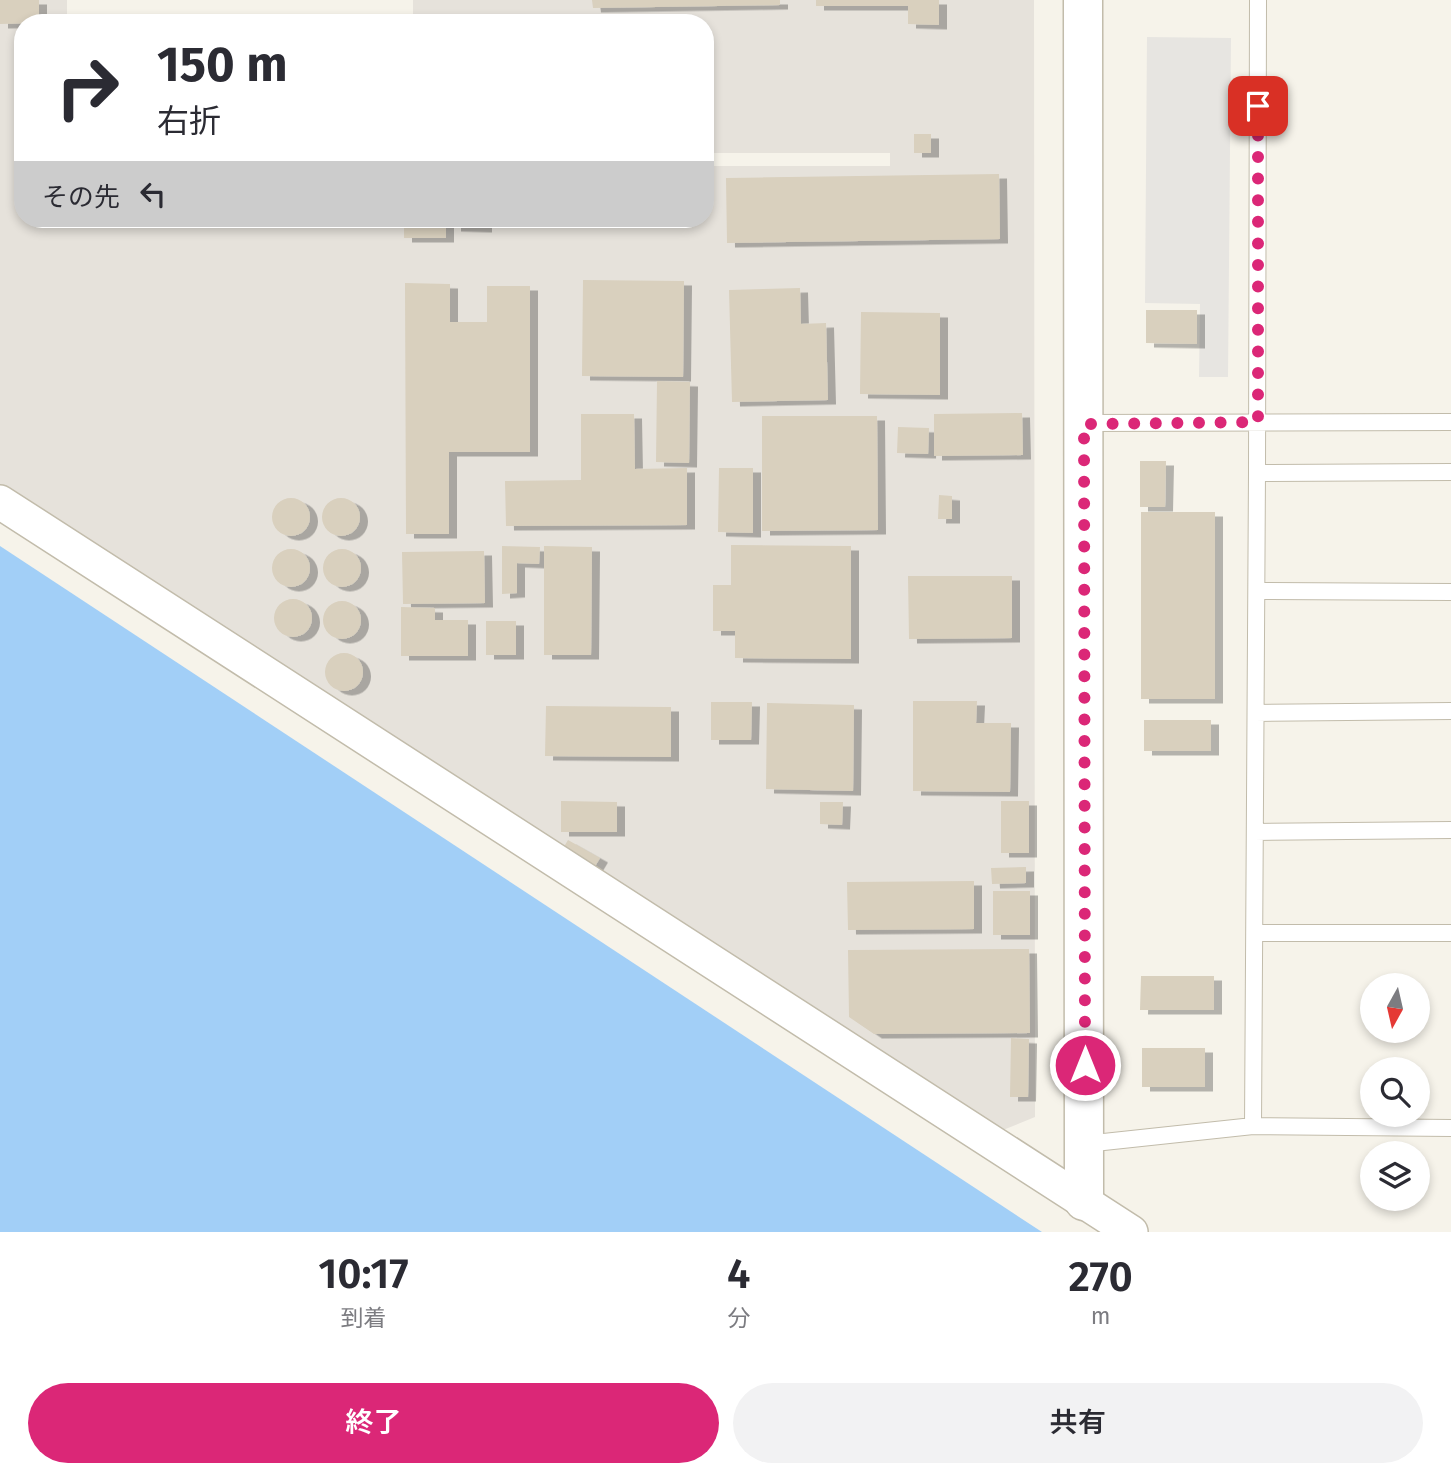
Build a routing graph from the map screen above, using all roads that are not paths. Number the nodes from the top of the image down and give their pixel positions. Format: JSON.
{"nodes":[{"id":1,"x":1083,"y":0,"type":"edge"},
{"id":2,"x":1258,"y":0,"type":"edge"},
{"id":3,"x":1258,"y":422,"type":"junction"},
{"id":4,"x":1451,"y":422,"type":"edge"},
{"id":5,"x":1084,"y":424,"type":"junction"},
{"id":6,"x":1451,"y":472,"type":"edge"},
{"id":7,"x":1257,"y":473,"type":"junction"},
{"id":8,"x":0,"y":502,"type":"edge"},
{"id":9,"x":1257,"y":591,"type":"junction"},
{"id":10,"x":1451,"y":592,"type":"edge"},
{"id":11,"x":1451,"y":711,"type":"edge"},
{"id":12,"x":1256,"y":713,"type":"junction"},
{"id":13,"x":1451,"y":830,"type":"edge"},
{"id":14,"x":1255,"y":832,"type":"junction"},
{"id":15,"x":1255,"y":933,"type":"junction"},
{"id":16,"x":1451,"y":933,"type":"edge"},
{"id":17,"x":1253,"y":1126,"type":"junction"},
{"id":18,"x":1451,"y":1128,"type":"edge"},
{"id":19,"x":1085,"y":1144,"type":"junction"},
{"id":20,"x":1084,"y":1201,"type":"junction"},
{"id":21,"x":1131,"y":1232,"type":"edge"}],
"edges":[{"from":1,"to":5,"type":"street"},
{"from":2,"to":3,"type":"lane"},
{"from":3,"to":4,"type":"lane"},
{"from":3,"to":5,"type":"lane"},
{"from":3,"to":7,"type":"lane"},
{"from":5,"to":19,"type":"street"},
{"from":6,"to":7,"type":"lane"},
{"from":7,"to":9,"type":"lane"},
{"from":8,"to":20,"type":"street"},
{"from":9,"to":10,"type":"lane"},
{"from":9,"to":12,"type":"lane"},
{"from":11,"to":12,"type":"lane"},
{"from":12,"to":14,"type":"lane"},
{"from":13,"to":14,"type":"lane"},
{"from":14,"to":15,"type":"lane"},
{"from":15,"to":16,"type":"lane"},
{"from":15,"to":17,"type":"lane"},
{"from":17,"to":18,"type":"lane"},
{"from":17,"to":19,"type":"lane"},
{"from":19,"to":20,"type":"street"},
{"from":20,"to":21,"type":"street"}]}
